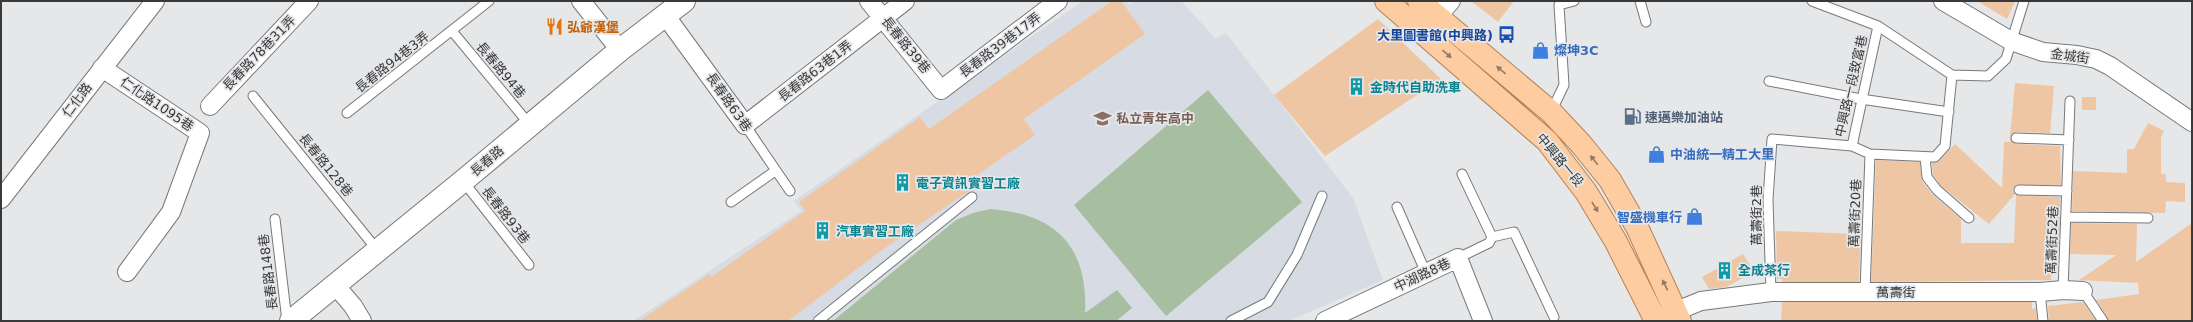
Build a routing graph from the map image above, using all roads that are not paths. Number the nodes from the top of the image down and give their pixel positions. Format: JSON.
{"nodes":[{"id":1,"x":155,"y":1,"type":"edge"},
{"id":2,"x":309,"y":1,"type":"edge"},
{"id":3,"x":489,"y":1,"type":"edge"},
{"id":4,"x":581,"y":1,"type":"edge"},
{"id":5,"x":684,"y":1,"type":"edge"},
{"id":6,"x":870,"y":1,"type":"edge"},
{"id":7,"x":906,"y":1,"type":"edge"},
{"id":8,"x":1058,"y":1,"type":"edge"},
{"id":9,"x":1386,"y":1,"type":"edge"},
{"id":10,"x":1419,"y":1,"type":"edge"},
{"id":11,"x":1574,"y":1,"type":"edge"},
{"id":12,"x":1640,"y":1,"type":"edge"},
{"id":13,"x":1812,"y":1,"type":"edge"},
{"id":14,"x":1942,"y":1,"type":"edge"},
{"id":15,"x":2024,"y":1,"type":"edge"},
{"id":16,"x":1444,"y":9,"type":"edge"},
{"id":17,"x":665,"y":15,"type":"junction"},
{"id":18,"x":884,"y":18,"type":"junction"},
{"id":19,"x":1646,"y":22,"type":"dead end"},
{"id":20,"x":1878,"y":26,"type":"junction"},
{"id":21,"x":452,"y":31,"type":"junction"},
{"id":22,"x":1423,"y":33,"type":"junction"},
{"id":23,"x":2011,"y":42,"type":"junction"},
{"id":24,"x":620,"y":50,"type":"junction"},
{"id":25,"x":102,"y":68,"type":"junction"},
{"id":26,"x":1952,"y":75,"type":"junction"},
{"id":27,"x":1769,"y":81,"type":"dead end"},
{"id":28,"x":941,"y":90,"type":"joint"},
{"id":29,"x":253,"y":96,"type":"dead end"},
{"id":30,"x":1862,"y":99,"type":"junction"},
{"id":31,"x":2070,"y":101,"type":"dead end"},
{"id":32,"x":1551,"y":112,"type":"junction"},
{"id":33,"x":1949,"y":112,"type":"junction"},
{"id":34,"x":347,"y":113,"type":"dead end"},
{"id":35,"x":2192,"y":122,"type":"edge"},
{"id":36,"x":530,"y":125,"type":"junction"},
{"id":37,"x":745,"y":125,"type":"junction"},
{"id":38,"x":200,"y":133,"type":"junction"},
{"id":39,"x":2016,"y":138,"type":"dead end"},
{"id":40,"x":1772,"y":139,"type":"joint"},
{"id":41,"x":2069,"y":140,"type":"junction"},
{"id":42,"x":1852,"y":146,"type":"junction"},
{"id":43,"x":1870,"y":154,"type":"junction"},
{"id":44,"x":1925,"y":157,"type":"junction"},
{"id":45,"x":775,"y":171,"type":"junction"},
{"id":46,"x":1462,"y":174,"type":"dead end"},
{"id":47,"x":463,"y":181,"type":"junction"},
{"id":48,"x":2018,"y":190,"type":"dead end"},
{"id":49,"x":790,"y":191,"type":"dead end"},
{"id":50,"x":2067,"y":191,"type":"junction"},
{"id":51,"x":1322,"y":196,"type":"dead end"},
{"id":52,"x":972,"y":197,"type":"dead end"},
{"id":53,"x":1,"y":200,"type":"edge"},
{"id":54,"x":731,"y":202,"type":"dead end"},
{"id":55,"x":1397,"y":207,"type":"dead end"},
{"id":56,"x":2066,"y":217,"type":"junction"},
{"id":57,"x":1969,"y":218,"type":"dead end"},
{"id":58,"x":2148,"y":218,"type":"dead end"},
{"id":59,"x":275,"y":219,"type":"dead end"},
{"id":60,"x":1492,"y":237,"type":"junction"},
{"id":61,"x":378,"y":251,"type":"junction"},
{"id":62,"x":1458,"y":258,"type":"junction"},
{"id":63,"x":529,"y":265,"type":"dead end"},
{"id":64,"x":127,"y":272,"type":"dead end"},
{"id":65,"x":1426,"y":273,"type":"junction"},
{"id":66,"x":335,"y":285,"type":"junction"},
{"id":67,"x":2063,"y":290,"type":"junction"},
{"id":68,"x":2083,"y":291,"type":"joint"},
{"id":69,"x":1771,"y":292,"type":"junction"},
{"id":70,"x":1865,"y":292,"type":"junction"},
{"id":71,"x":2040,"y":292,"type":"junction"},
{"id":72,"x":1678,"y":316,"type":"edge"},
{"id":73,"x":1554,"y":317,"type":"dead end"},
{"id":74,"x":287,"y":321,"type":"edge"},
{"id":75,"x":291,"y":321,"type":"edge"},
{"id":76,"x":362,"y":321,"type":"edge"},
{"id":77,"x":818,"y":321,"type":"edge"},
{"id":78,"x":1231,"y":321,"type":"edge"},
{"id":79,"x":1325,"y":321,"type":"edge"},
{"id":80,"x":1483,"y":321,"type":"edge"},
{"id":81,"x":1655,"y":321,"type":"edge"},
{"id":82,"x":2043,"y":321,"type":"edge"},
{"id":83,"x":2103,"y":321,"type":"edge"}],
"edges":[{"from":1,"to":25,"type":"street","name":"仁化路"},
{"from":2,"to":38,"type":"street","name":"長春路78巷31弄"},
{"from":3,"to":21,"type":"lane","name":"長春路94巷3弄"},
{"from":4,"to":24,"type":"street"},
{"from":5,"to":17,"type":"street","name":"長春路"},
{"from":6,"to":18,"type":"street","name":"長春路39巷"},
{"from":7,"to":18,"type":"street","name":"長春路63巷1弄"},
{"from":8,"to":28,"type":"street","name":"長春路39巷17弄"},
{"from":9,"to":22,"type":"main road","name":"中興路一段"},
{"from":10,"to":16,"type":"main road","name":"中興路一段"},
{"from":11,"to":32,"type":"lane"},
{"from":12,"to":19,"type":"lane"},
{"from":13,"to":20,"type":"lane"},
{"from":14,"to":23,"type":"street","name":"金城街"},
{"from":15,"to":23,"type":"lane"},
{"from":16,"to":22,"type":"street"},
{"from":32,"to":16,"type":"main road","name":"中興路一段","one_way":true},
{"from":17,"to":24,"type":"street","name":"長春路"},
{"from":17,"to":37,"type":"street","name":"長春路63巷"},
{"from":18,"to":28,"type":"street","name":"長春路39巷"},
{"from":18,"to":37,"type":"street","name":"長春路63巷1弄"},
{"from":20,"to":26,"type":"lane"},
{"from":20,"to":30,"type":"lane","name":"中興路一段致富巷"},
{"from":21,"to":34,"type":"lane","name":"長春路94巷3弄"},
{"from":21,"to":36,"type":"lane","name":"長春路94巷"},
{"from":22,"to":81,"type":"main road","name":"中興路一段","one_way":true},
{"from":23,"to":26,"type":"lane"},
{"from":23,"to":35,"type":"street","name":"金城街"},
{"from":24,"to":36,"type":"street","name":"長春路"},
{"from":25,"to":38,"type":"street","name":"仁化路1095巷"},
{"from":25,"to":53,"type":"street","name":"仁化路"},
{"from":26,"to":33,"type":"lane"},
{"from":27,"to":30,"type":"lane"},
{"from":29,"to":61,"type":"lane","name":"長春路128巷"},
{"from":30,"to":33,"type":"lane"},
{"from":30,"to":42,"type":"lane","name":"中興路一段致富巷"},
{"from":31,"to":41,"type":"lane","name":"萬壽街52巷"},
{"from":72,"to":32,"type":"main road","name":"中興路一段","one_way":true},
{"from":33,"to":44,"type":"lane"},
{"from":36,"to":47,"type":"street","name":"長春路"},
{"from":37,"to":45,"type":"lane","name":"長春路63巷"},
{"from":38,"to":64,"type":"street","name":"仁化路1095巷"},
{"from":39,"to":41,"type":"lane"},
{"from":40,"to":42,"type":"lane","name":"中興路一段致富巷"},
{"from":40,"to":69,"type":"lane","name":"萬壽街2巷"},
{"from":41,"to":50,"type":"lane","name":"萬壽街52巷"},
{"from":42,"to":43,"type":"lane"},
{"from":43,"to":44,"type":"lane"},
{"from":43,"to":70,"type":"lane","name":"萬壽街20巷"},
{"from":44,"to":57,"type":"lane"},
{"from":45,"to":49,"type":"lane","name":"長春路63巷"},
{"from":45,"to":54,"type":"lane"},
{"from":46,"to":60,"type":"lane"},
{"from":47,"to":61,"type":"street","name":"長春路"},
{"from":47,"to":63,"type":"lane","name":"長春路93巷"},
{"from":48,"to":50,"type":"lane","name":"萬壽街52巷"},
{"from":50,"to":56,"type":"lane","name":"萬壽街52巷"},
{"from":51,"to":78,"type":"lane"},
{"from":52,"to":77,"type":"lane"},
{"from":55,"to":65,"type":"lane"},
{"from":56,"to":58,"type":"lane"},
{"from":56,"to":67,"type":"lane","name":"萬壽街52巷"},
{"from":59,"to":74,"type":"lane","name":"長春路148巷"},
{"from":60,"to":62,"type":"lane"},
{"from":60,"to":73,"type":"lane"},
{"from":61,"to":66,"type":"street","name":"長春路"},
{"from":62,"to":65,"type":"street","name":"中湖路8巷"},
{"from":62,"to":80,"type":"street","name":"中湖路8巷"},
{"from":65,"to":79,"type":"street","name":"中湖路8巷"},
{"from":66,"to":75,"type":"street","name":"長春路"},
{"from":66,"to":76,"type":"street"},
{"from":67,"to":68,"type":"street","name":"萬壽街"},
{"from":67,"to":71,"type":"street","name":"萬壽街"},
{"from":68,"to":83,"type":"lane","name":"萬壽街"},
{"from":69,"to":70,"type":"street","name":"萬壽街"},
{"from":69,"to":72,"type":"street","name":"萬壽街"},
{"from":70,"to":71,"type":"street","name":"萬壽街"},
{"from":71,"to":82,"type":"lane"},
{"from":72,"to":81,"type":"street","name":"萬壽街"}]}
